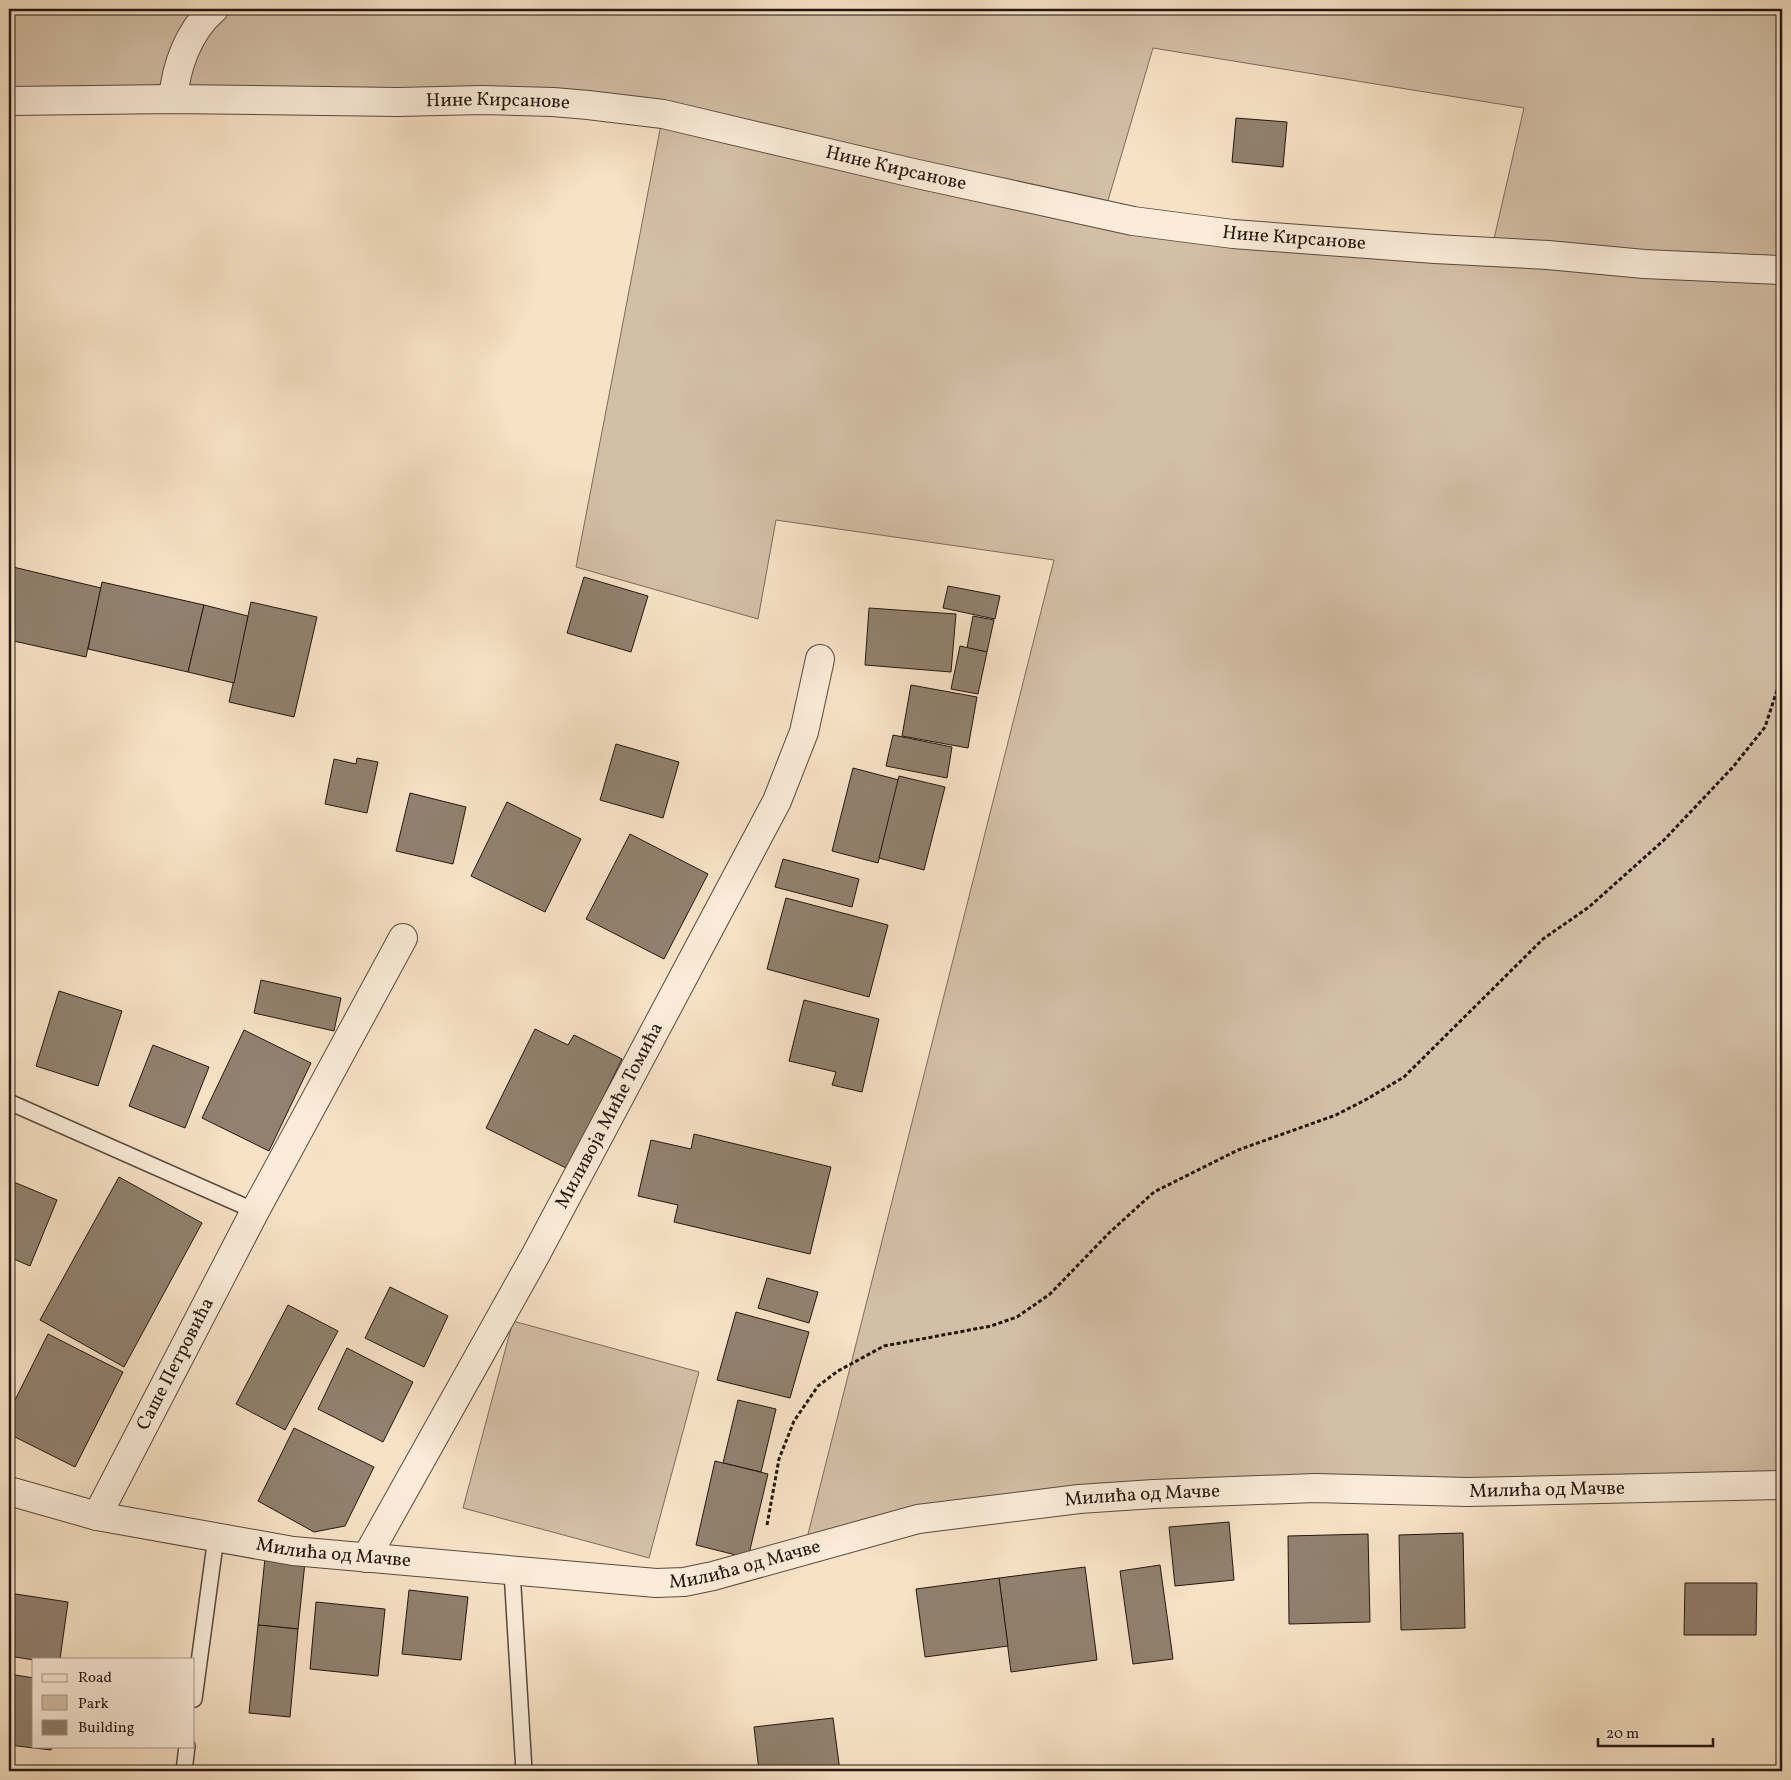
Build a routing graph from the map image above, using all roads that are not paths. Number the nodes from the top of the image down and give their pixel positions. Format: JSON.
{"nodes":[{"id":1,"x":214,"y":9,"type":"edge"},
{"id":2,"x":173,"y":99,"type":"junction"},
{"id":3,"x":9,"y":101,"type":"edge"},
{"id":4,"x":1782,"y":270,"type":"edge"},
{"id":5,"x":820,"y":659,"type":"dead end"},
{"id":6,"x":403,"y":938,"type":"dead end"},
{"id":7,"x":9,"y":1102,"type":"edge"},
{"id":8,"x":255,"y":1211,"type":"junction"},
{"id":9,"x":1782,"y":1485,"type":"edge"},
{"id":10,"x":9,"y":1491,"type":"edge"},
{"id":11,"x":97,"y":1516,"type":"junction"},
{"id":12,"x":216,"y":1537,"type":"junction"},
{"id":13,"x":366,"y":1558,"type":"junction"},
{"id":14,"x":512,"y":1571,"type":"junction"},
{"id":15,"x":195,"y":1692,"type":"edge"},
{"id":16,"x":187,"y":1748,"type":"edge"},
{"id":17,"x":184,"y":1771,"type":"edge"},
{"id":18,"x":524,"y":1771,"type":"edge"}],
"edges":[{"from":1,"to":2,"type":"street"},
{"from":2,"to":3,"type":"street","name":"Нине Кирсанове"},
{"from":2,"to":4,"type":"street","name":"Нине Кирсанове"},
{"from":5,"to":13,"type":"street","name":"Миливоја Миће Томића"},
{"from":6,"to":8,"type":"street","name":"Саше Петровића"},
{"from":7,"to":8,"type":"lane"},
{"from":8,"to":11,"type":"street","name":"Саше Петровића"},
{"from":9,"to":14,"type":"street","name":"Милића од Мачве"},
{"from":10,"to":11,"type":"street","name":"Милића од Мачве"},
{"from":11,"to":12,"type":"street","name":"Милића од Мачве"},
{"from":12,"to":13,"type":"street","name":"Милића од Мачве"},
{"from":12,"to":15,"type":"lane"},
{"from":13,"to":14,"type":"street","name":"Милића од Мачве"},
{"from":14,"to":18,"type":"lane"},
{"from":16,"to":17,"type":"lane"}]}
